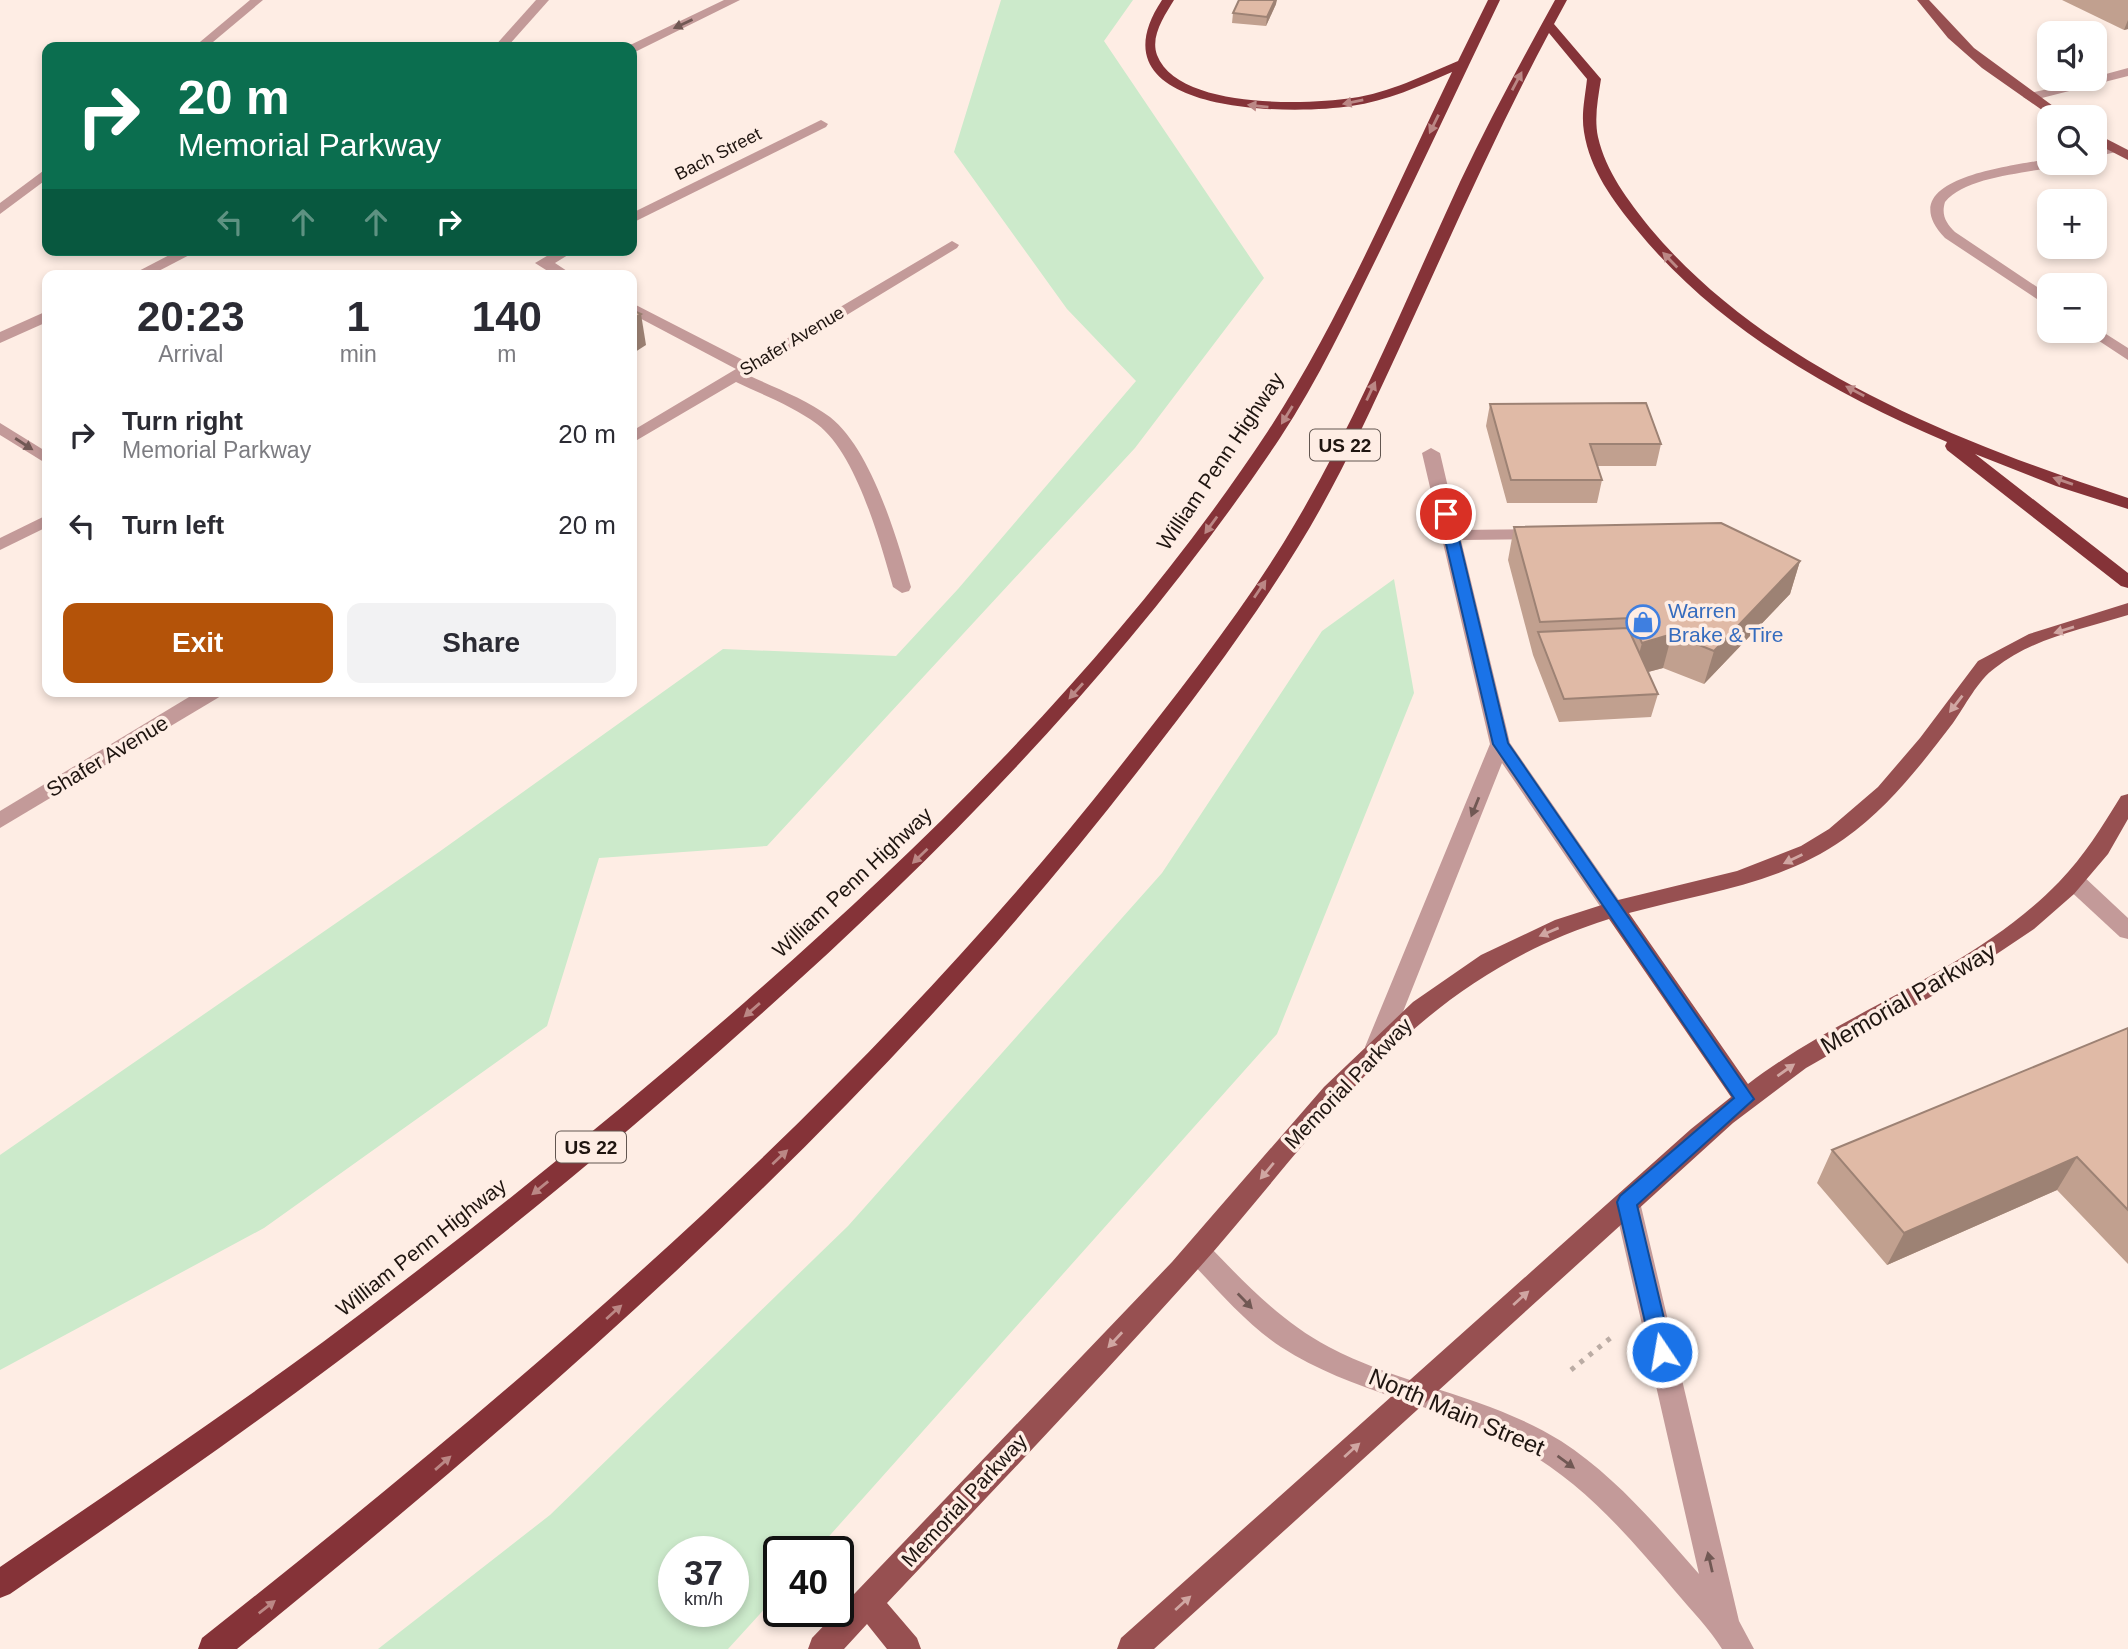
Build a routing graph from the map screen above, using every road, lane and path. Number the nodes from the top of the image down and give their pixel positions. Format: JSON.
{"nodes":[{"id":1,"x":257,"y":0,"type":"edge"},
{"id":2,"x":543,"y":0,"type":"edge"},
{"id":3,"x":734,"y":0,"type":"edge"},
{"id":4,"x":1168,"y":0,"type":"edge"},
{"id":5,"x":1494,"y":0,"type":"edge"},
{"id":6,"x":1561,"y":0,"type":"edge"},
{"id":7,"x":1923,"y":0,"type":"edge"},
{"id":8,"x":1548,"y":24,"type":"junction"},
{"id":9,"x":206,"y":42,"type":"edge"},
{"id":10,"x":505,"y":42,"type":"edge"},
{"id":11,"x":637,"y":46,"type":"edge"},
{"id":12,"x":1464,"y":63,"type":"junction"},
{"id":13,"x":2128,"y":72,"type":"edge"},
{"id":14,"x":2029,"y":97,"type":"junction"},
{"id":15,"x":2042,"y":105,"type":"edge"},
{"id":16,"x":821,"y":124,"type":"dead end"},
{"id":17,"x":2107,"y":144,"type":"edge"},
{"id":18,"x":2115,"y":148,"type":"junction"},
{"id":19,"x":2107,"y":150,"type":"edge"},
{"id":20,"x":2128,"y":156,"type":"edge"},
{"id":21,"x":2037,"y":166,"type":"edge"},
{"id":22,"x":42,"y":176,"type":"edge"},
{"id":23,"x":0,"y":210,"type":"edge"},
{"id":24,"x":637,"y":216,"type":"edge"},
{"id":25,"x":952,"y":244,"type":"dead end"},
{"id":26,"x":179,"y":256,"type":"edge"},
{"id":27,"x":557,"y":256,"type":"edge"},
{"id":28,"x":149,"y":270,"type":"edge"},
{"id":29,"x":556,"y":270,"type":"edge"},
{"id":30,"x":2037,"y":294,"type":"edge"},
{"id":31,"x":637,"y":311,"type":"edge"},
{"id":32,"x":42,"y":318,"type":"edge"},
{"id":33,"x":0,"y":338,"type":"edge"},
{"id":34,"x":2107,"y":341,"type":"edge"},
{"id":35,"x":2128,"y":355,"type":"edge"},
{"id":36,"x":741,"y":371,"type":"junction"},
{"id":37,"x":1927,"y":427,"type":"junction"},
{"id":38,"x":0,"y":428,"type":"edge"},
{"id":39,"x":637,"y":435,"type":"edge"},
{"id":40,"x":1431,"y":453,"type":"dead end"},
{"id":41,"x":42,"y":456,"type":"edge"},
{"id":42,"x":2128,"y":504,"type":"edge"},
{"id":43,"x":42,"y":523,"type":"edge"},
{"id":44,"x":1560,"y":534,"type":"edge"},
{"id":45,"x":1451,"y":535,"type":"junction"},
{"id":46,"x":0,"y":545,"type":"edge"},
{"id":47,"x":2128,"y":582,"type":"edge"},
{"id":48,"x":902,"y":587,"type":"dead end"},
{"id":49,"x":2128,"y":610,"type":"edge"},
{"id":50,"x":204,"y":697,"type":"edge"},
{"id":51,"x":1500,"y":744,"type":"junction"},
{"id":52,"x":2128,"y":801,"type":"edge"},
{"id":53,"x":0,"y":821,"type":"edge"},
{"id":54,"x":2074,"y":881,"type":"junction"},
{"id":55,"x":1614,"y":909,"type":"junction"},
{"id":56,"x":2128,"y":931,"type":"edge"},
{"id":57,"x":1377,"y":1047,"type":"junction"},
{"id":58,"x":1745,"y":1099,"type":"junction"},
{"id":59,"x":1627,"y":1202,"type":"junction"},
{"id":60,"x":1198,"y":1252,"type":"junction"},
{"id":61,"x":1624,"y":1327,"type":"dead end"},
{"id":62,"x":1570,"y":1370,"type":"dead end"},
{"id":63,"x":1415,"y":1393,"type":"junction"},
{"id":64,"x":0,"y":1584,"type":"edge"},
{"id":65,"x":868,"y":1602,"type":"junction"},
{"id":66,"x":1732,"y":1639,"type":"edge"},
{"id":67,"x":213,"y":1649,"type":"edge"},
{"id":68,"x":823,"y":1649,"type":"edge"},
{"id":69,"x":906,"y":1649,"type":"edge"},
{"id":70,"x":1132,"y":1649,"type":"edge"}],
"edges":[{"from":1,"to":9,"type":"street"},
{"from":2,"to":10,"type":"street"},
{"from":3,"to":11,"type":"street","one_way":true},
{"from":12,"to":4,"type":"highway","one_way":true},
{"from":5,"to":12,"type":"highway","name":"William Penn Highway","number":"US 22"},
{"from":6,"to":8,"type":"highway","number":"US 22"},
{"from":7,"to":14,"type":"main road"},
{"from":37,"to":8,"type":"highway","one_way":true},
{"from":67,"to":8,"type":"highway","number":"US 22","one_way":true},
{"from":12,"to":64,"type":"highway","name":"William Penn Highway","number":"US 22","one_way":true},
{"from":13,"to":14,"type":"street"},
{"from":14,"to":15,"type":"main road"},
{"from":16,"to":24,"type":"street","name":"Bach Street"},
{"from":17,"to":18,"type":"main road"},
{"from":18,"to":19,"type":"street"},
{"from":18,"to":20,"type":"main road"},
{"from":21,"to":30,"type":"street"},
{"from":22,"to":23,"type":"street"},
{"from":25,"to":36,"type":"street","name":"Shafer Avenue"},
{"from":26,"to":28,"type":"street"},
{"from":27,"to":29,"type":"street"},
{"from":31,"to":36,"type":"street"},
{"from":32,"to":33,"type":"street"},
{"from":34,"to":35,"type":"street"},
{"from":36,"to":39,"type":"street","name":"Shafer Avenue"},
{"from":36,"to":48,"type":"street"},
{"from":42,"to":37,"type":"highway","one_way":true},
{"from":37,"to":47,"type":"highway"},
{"from":38,"to":41,"type":"street","one_way":true},
{"from":40,"to":45,"type":"street"},
{"from":43,"to":46,"type":"street"},
{"from":44,"to":45,"type":"street"},
{"from":45,"to":51,"type":"street"},
{"from":49,"to":55,"type":"main road","name":"Memorial Parkway","one_way":true},
{"from":50,"to":53,"type":"street","name":"Shafer Avenue"},
{"from":51,"to":55,"type":"street"},
{"from":51,"to":57,"type":"street","one_way":true},
{"from":52,"to":54,"type":"main road","name":"Memorial Parkway"},
{"from":54,"to":56,"type":"street"},
{"from":58,"to":54,"type":"main road","name":"Memorial Parkway","one_way":true},
{"from":55,"to":57,"type":"main road","name":"Memorial Parkway","one_way":true},
{"from":55,"to":58,"type":"main road"},
{"from":57,"to":60,"type":"main road","name":"Memorial Parkway","one_way":true},
{"from":58,"to":59,"type":"main road","name":"Memorial Parkway"},
{"from":63,"to":59,"type":"main road","name":"Memorial Parkway","one_way":true},
{"from":66,"to":59,"type":"street","name":"North Main Street","one_way":true},
{"from":60,"to":63,"type":"street","name":"North Main Street","one_way":true},
{"from":60,"to":65,"type":"main road","name":"Memorial Parkway","one_way":true},
{"from":61,"to":62,"type":"path"},
{"from":63,"to":66,"type":"street","name":"North Main Street","one_way":true},
{"from":70,"to":63,"type":"main road","name":"Memorial Parkway","one_way":true},
{"from":65,"to":68,"type":"main road","name":"Memorial Parkway"},
{"from":65,"to":69,"type":"main road"}]}
